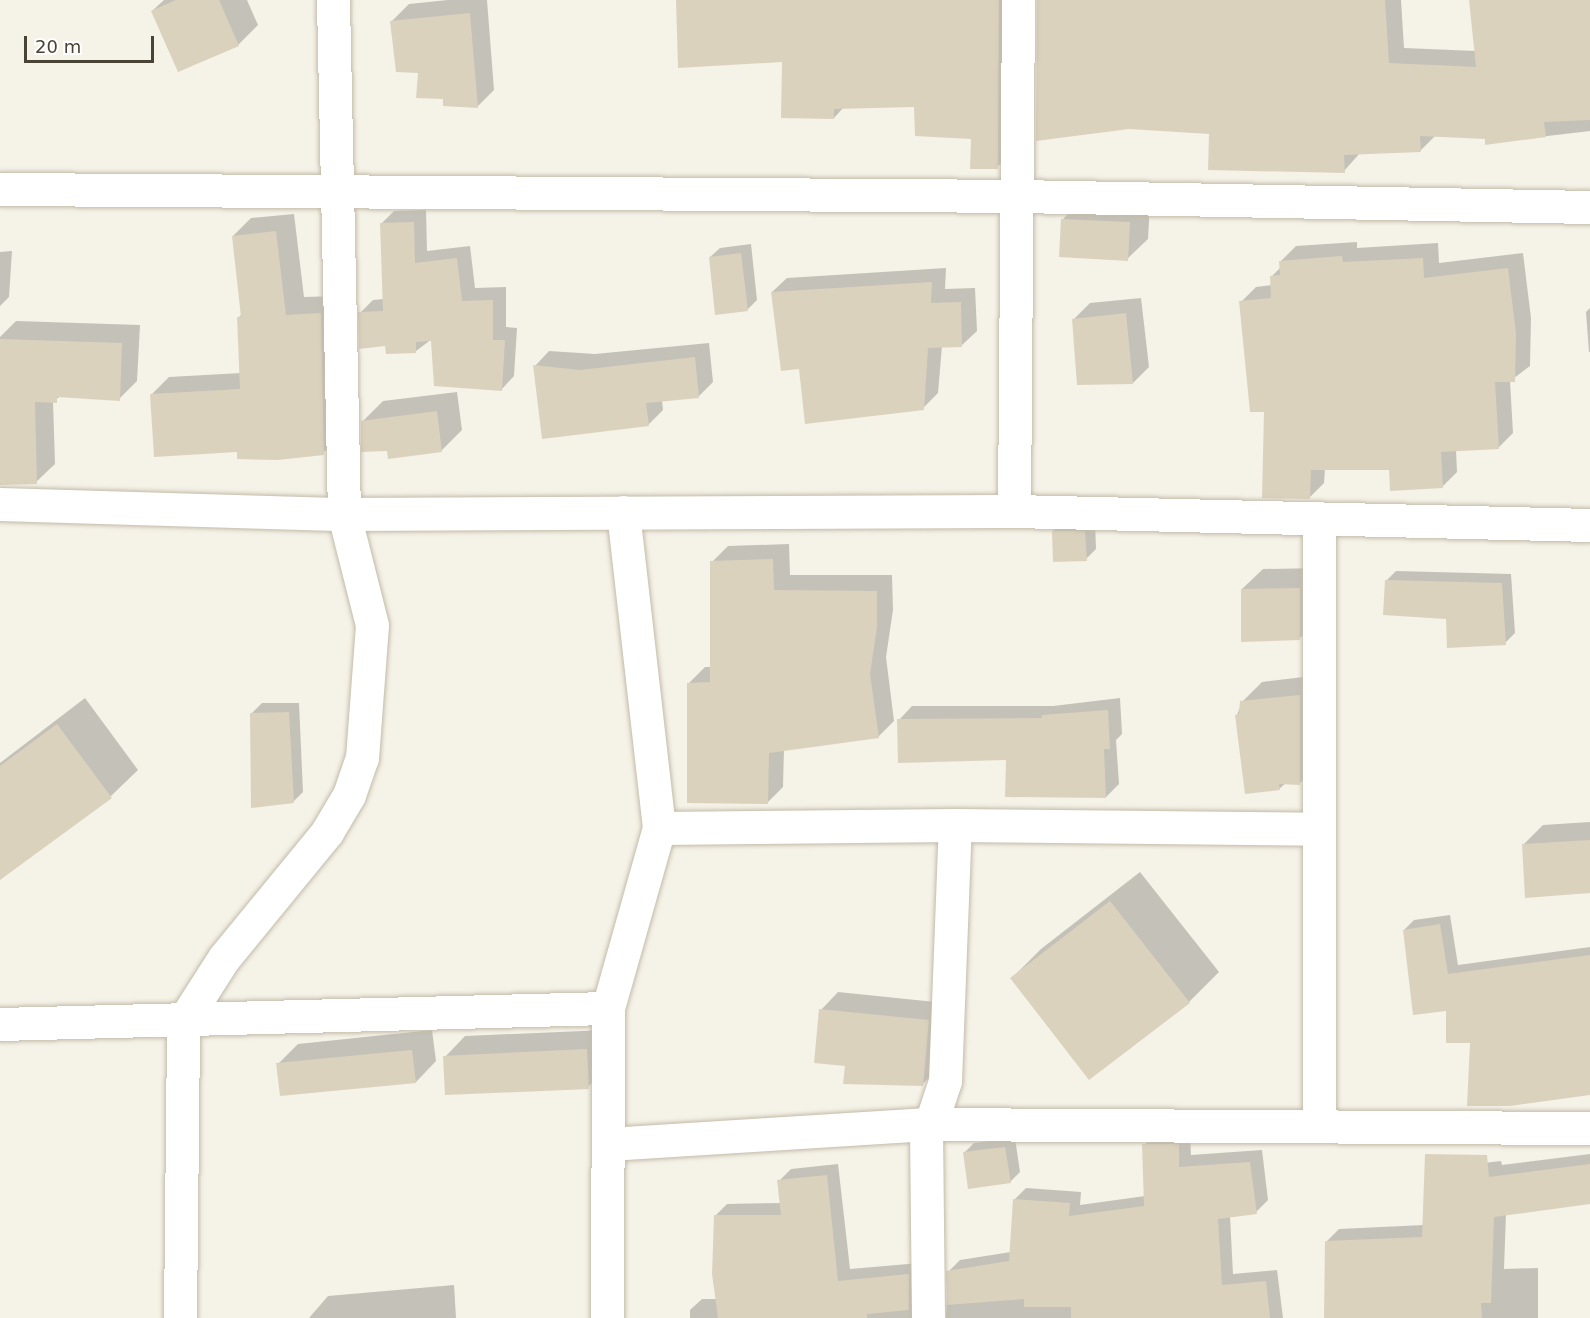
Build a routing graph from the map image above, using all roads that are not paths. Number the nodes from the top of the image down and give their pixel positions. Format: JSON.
{"nodes":[{"id":1,"x":333,"y":0,"type":"edge"},
{"id":2,"x":1018,"y":0,"type":"edge"},
{"id":3,"x":0,"y":189,"type":"edge"},
{"id":4,"x":337,"y":191,"type":"junction"},
{"id":5,"x":1017,"y":196,"type":"junction"},
{"id":6,"x":1590,"y":207,"type":"edge"},
{"id":7,"x":0,"y":504,"type":"edge"},
{"id":8,"x":1014,"y":511,"type":"junction"},
{"id":9,"x":623,"y":512,"type":"junction"},
{"id":10,"x":344,"y":513,"type":"junction"},
{"id":11,"x":1319,"y":519,"type":"junction"},
{"id":12,"x":1590,"y":525,"type":"edge"},
{"id":13,"x":955,"y":825,"type":"junction"},
{"id":14,"x":659,"y":828,"type":"junction"},
{"id":15,"x":1319,"y":829,"type":"junction"},
{"id":16,"x":608,"y":1008,"type":"junction"},
{"id":17,"x":183,"y":1022,"type":"junction"},
{"id":18,"x":0,"y":1024,"type":"edge"},
{"id":19,"x":927,"y":1124,"type":"junction"},
{"id":20,"x":1319,"y":1126,"type":"junction"},
{"id":21,"x":1590,"y":1128,"type":"edge"},
{"id":22,"x":609,"y":1144,"type":"junction"},
{"id":23,"x":180,"y":1318,"type":"edge"},
{"id":24,"x":607,"y":1318,"type":"edge"},
{"id":25,"x":928,"y":1318,"type":"edge"}],
"edges":[{"from":1,"to":4,"type":"street"},
{"from":2,"to":5,"type":"street"},
{"from":3,"to":4,"type":"street"},
{"from":4,"to":5,"type":"street"},
{"from":4,"to":10,"type":"street"},
{"from":5,"to":6,"type":"street"},
{"from":5,"to":8,"type":"street"},
{"from":7,"to":10,"type":"street"},
{"from":8,"to":9,"type":"street"},
{"from":8,"to":11,"type":"street"},
{"from":9,"to":10,"type":"street"},
{"from":9,"to":14,"type":"street"},
{"from":10,"to":17,"type":"street"},
{"from":11,"to":12,"type":"street"},
{"from":11,"to":15,"type":"street"},
{"from":13,"to":14,"type":"street"},
{"from":13,"to":15,"type":"street"},
{"from":13,"to":19,"type":"street"},
{"from":14,"to":16,"type":"street"},
{"from":15,"to":20,"type":"street"},
{"from":16,"to":17,"type":"street"},
{"from":16,"to":22,"type":"street"},
{"from":17,"to":18,"type":"street"},
{"from":17,"to":23,"type":"street"},
{"from":19,"to":20,"type":"street"},
{"from":19,"to":22,"type":"street"},
{"from":19,"to":25,"type":"street"},
{"from":20,"to":21,"type":"street"},
{"from":22,"to":24,"type":"street"}]}
